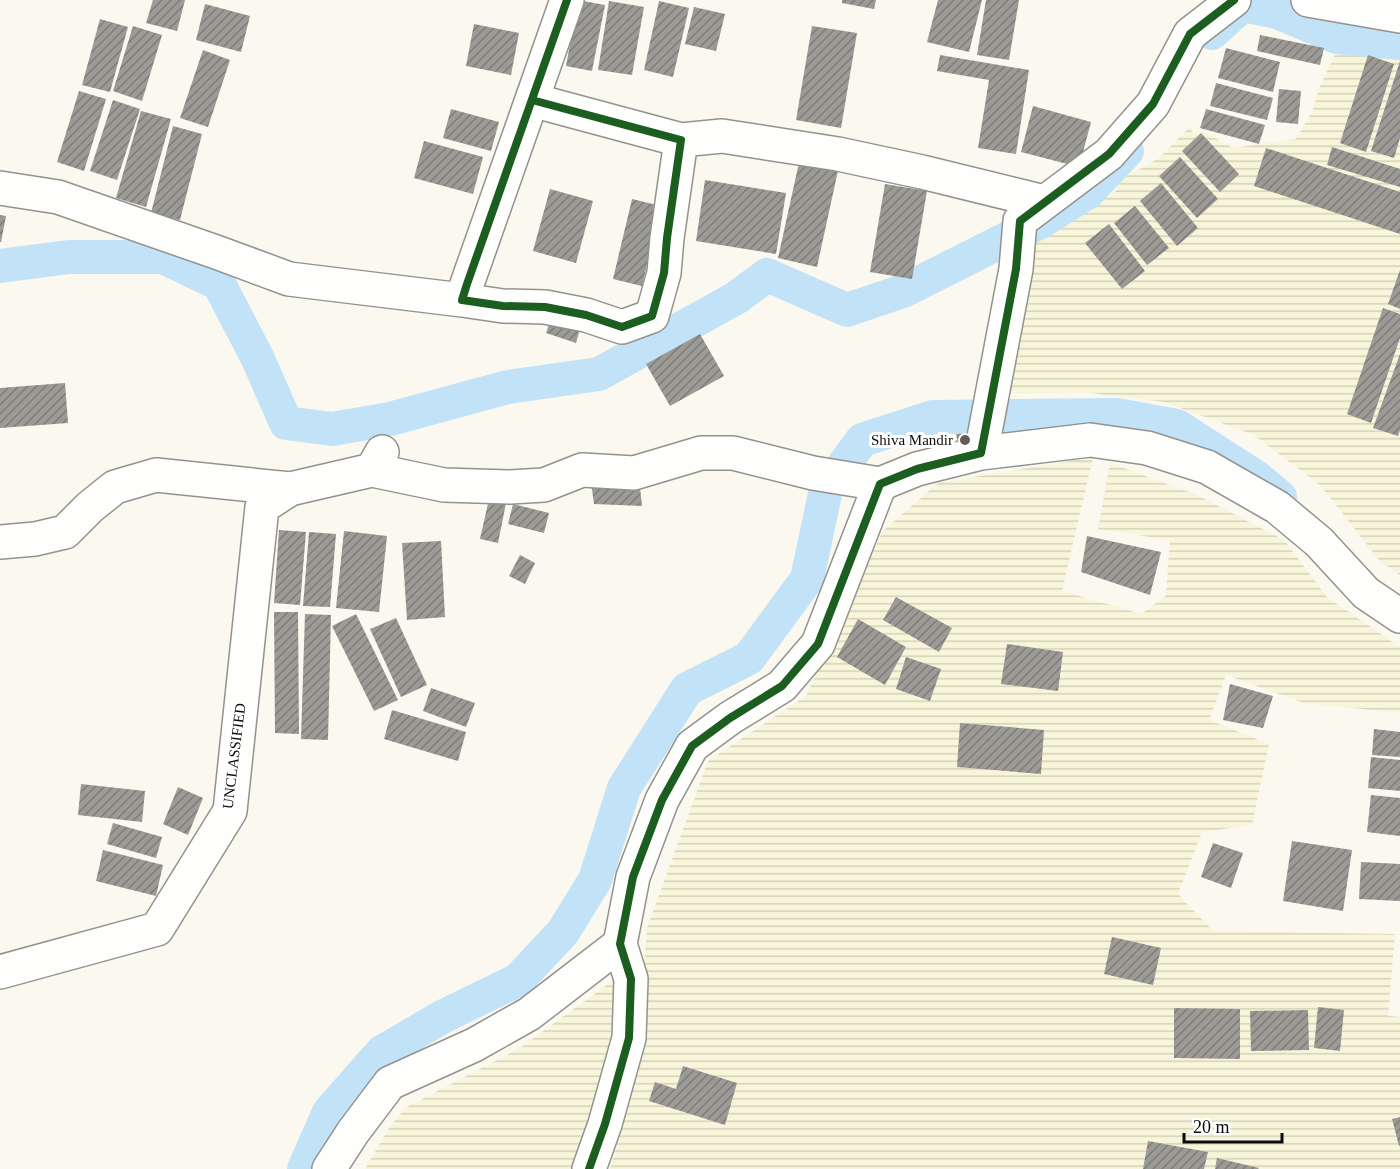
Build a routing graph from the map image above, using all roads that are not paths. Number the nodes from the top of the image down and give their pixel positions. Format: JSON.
{"nodes":[{"id":1,"x":567,"y":0,"type":"edge"},
{"id":2,"x":1234,"y":0,"type":"edge"},
{"id":3,"x":1308,"y":0,"type":"edge"},
{"id":4,"x":1400,"y":16,"type":"edge"},
{"id":5,"x":532,"y":100,"type":"junction"},
{"id":6,"x":681,"y":140,"type":"junction"},
{"id":7,"x":0,"y":188,"type":"edge"},
{"id":8,"x":1032,"y":211,"type":"junction"},
{"id":9,"x":462,"y":300,"type":"junction"},
{"id":10,"x":982,"y":445,"type":"junction"},
{"id":11,"x":880,"y":484,"type":"junction"},
{"id":12,"x":290,"y":489,"type":"junction"},
{"id":13,"x":0,"y":542,"type":"edge"},
{"id":14,"x":1400,"y":616,"type":"edge"},
{"id":15,"x":620,"y":944,"type":"junction"},
{"id":16,"x":0,"y":972,"type":"edge"},
{"id":17,"x":329,"y":1169,"type":"edge"},
{"id":18,"x":590,"y":1169,"type":"edge"}],
"edges":[{"from":1,"to":5,"type":"street"},
{"from":2,"to":8,"type":"street"},
{"from":3,"to":4,"type":"street"},
{"from":5,"to":6,"type":"street"},
{"from":5,"to":9,"type":"street"},
{"from":6,"to":8,"type":"street"},
{"from":6,"to":9,"type":"street"},
{"from":7,"to":9,"type":"street"},
{"from":8,"to":10,"type":"street"},
{"from":10,"to":11,"type":"street"},
{"from":10,"to":14,"type":"street"},
{"from":11,"to":12,"type":"street"},
{"from":11,"to":15,"type":"street"},
{"from":12,"to":13,"type":"street"},
{"from":12,"to":16,"type":"street","name":"UNCLASSIFIED"},
{"from":15,"to":17,"type":"street"},
{"from":15,"to":18,"type":"street"}]}
